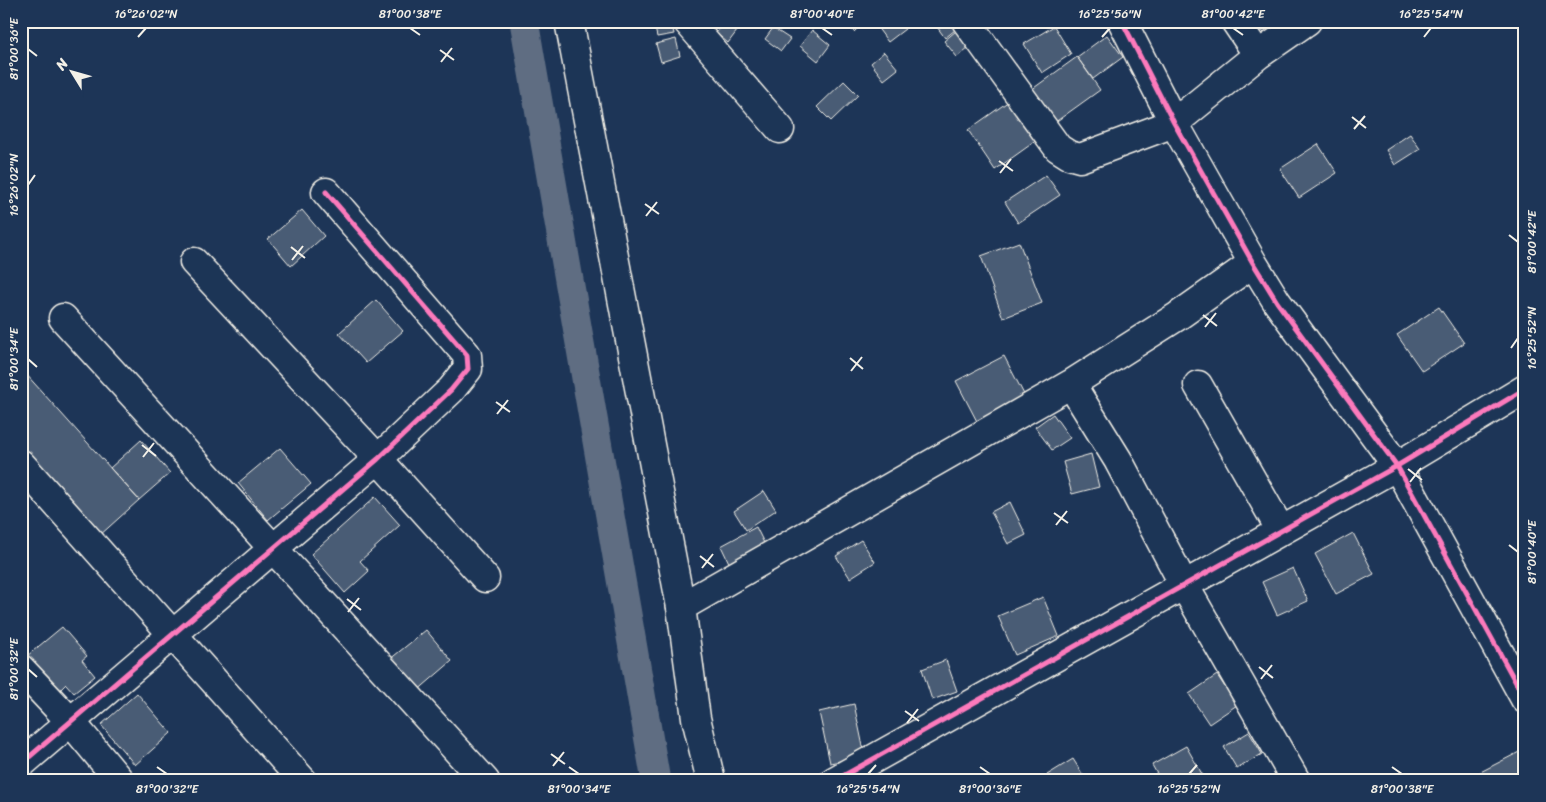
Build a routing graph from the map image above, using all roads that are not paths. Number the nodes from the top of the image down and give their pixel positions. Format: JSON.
{"nodes":[{"id":1,"x":569,"y":21,"type":"edge"},
{"id":2,"x":687,"y":21,"type":"edge"},
{"id":3,"x":966,"y":21,"type":"edge"},
{"id":4,"x":1122,"y":21,"type":"edge"},
{"id":5,"x":1235,"y":21,"type":"edge"},
{"id":6,"x":1307,"y":21,"type":"edge"},
{"id":7,"x":1258,"y":55,"type":"junction"},
{"id":8,"x":1174,"y":123,"type":"junction"},
{"id":9,"x":780,"y":129,"type":"dead end"},
{"id":10,"x":326,"y":192,"type":"dead end"},
{"id":11,"x":194,"y":262,"type":"dead end"},
{"id":12,"x":1254,"y":263,"type":"junction"},
{"id":13,"x":63,"y":318,"type":"dead end"},
{"id":14,"x":1071,"y":384,"type":"junction"},
{"id":15,"x":1198,"y":385,"type":"dead end"},
{"id":16,"x":1525,"y":389,"type":"edge"},
{"id":17,"x":378,"y":459,"type":"junction"},
{"id":18,"x":21,"y":464,"type":"edge"},
{"id":19,"x":1397,"y":466,"type":"junction"},
{"id":20,"x":1280,"y":529,"type":"junction"},
{"id":21,"x":274,"y":550,"type":"junction"},
{"id":22,"x":485,"y":578,"type":"dead end"},
{"id":23,"x":1184,"y":585,"type":"junction"},
{"id":24,"x":681,"y":607,"type":"junction"},
{"id":25,"x":174,"y":634,"type":"junction"},
{"id":26,"x":21,"y":669,"type":"edge"},
{"id":27,"x":1525,"y":699,"type":"edge"},
{"id":28,"x":71,"y":722,"type":"junction"},
{"id":29,"x":21,"y":764,"type":"edge"},
{"id":30,"x":120,"y":781,"type":"edge"},
{"id":31,"x":303,"y":781,"type":"edge"},
{"id":32,"x":485,"y":781,"type":"edge"},
{"id":33,"x":711,"y":781,"type":"edge"},
{"id":34,"x":834,"y":781,"type":"edge"},
{"id":35,"x":1296,"y":781,"type":"edge"}],
"edges":[{"from":1,"to":24,"type":"street"},
{"from":2,"to":9,"type":"street"},
{"from":3,"to":8,"type":"street"},
{"from":4,"to":8,"type":"street"},
{"from":5,"to":7,"type":"street"},
{"from":6,"to":7,"type":"street"},
{"from":7,"to":8,"type":"street"},
{"from":8,"to":12,"type":"street"},
{"from":10,"to":17,"type":"street"},
{"from":11,"to":17,"type":"street"},
{"from":12,"to":14,"type":"street"},
{"from":12,"to":19,"type":"street"},
{"from":13,"to":21,"type":"street"},
{"from":14,"to":23,"type":"street"},
{"from":14,"to":24,"type":"street"},
{"from":15,"to":20,"type":"street"},
{"from":16,"to":19,"type":"street"},
{"from":17,"to":21,"type":"street"},
{"from":17,"to":22,"type":"street"},
{"from":18,"to":25,"type":"street"},
{"from":19,"to":20,"type":"street"},
{"from":19,"to":27,"type":"street"},
{"from":20,"to":23,"type":"street"},
{"from":21,"to":25,"type":"street"},
{"from":21,"to":32,"type":"street"},
{"from":23,"to":34,"type":"street"},
{"from":23,"to":35,"type":"street"},
{"from":24,"to":33,"type":"street"},
{"from":25,"to":28,"type":"street"},
{"from":25,"to":31,"type":"street"},
{"from":26,"to":28,"type":"street"},
{"from":28,"to":29,"type":"street"},
{"from":28,"to":30,"type":"street"}]}
